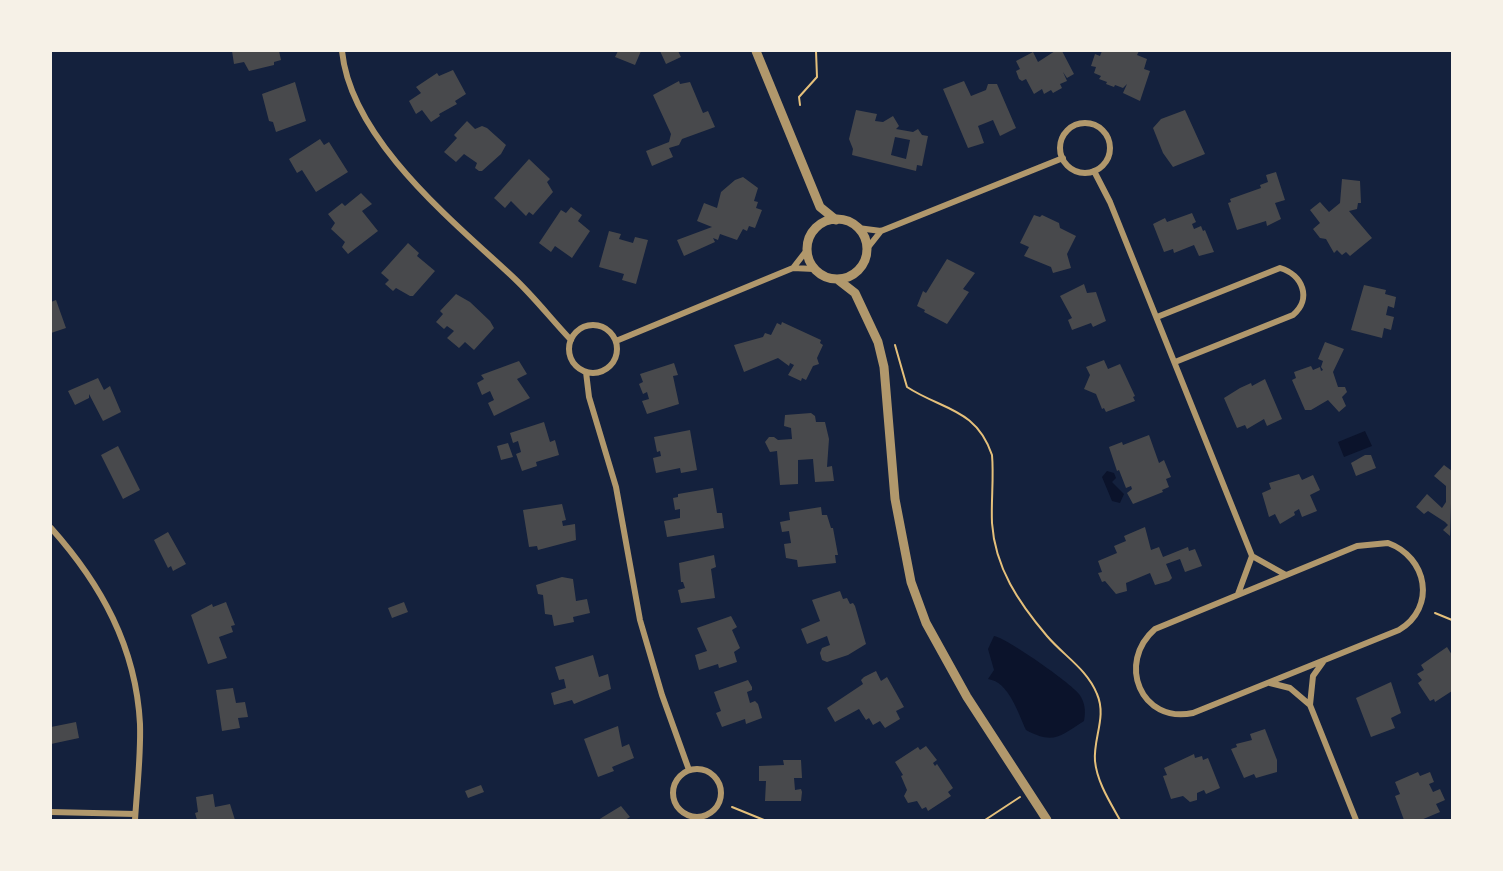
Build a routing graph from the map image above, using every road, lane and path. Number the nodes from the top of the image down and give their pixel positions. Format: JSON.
{"nodes":[{"id":1,"x":342,"y":51,"type":"edge"},
{"id":2,"x":756,"y":51,"type":"edge"},
{"id":3,"x":816,"y":51,"type":"edge"},
{"id":4,"x":800,"y":105,"type":"dead end"},
{"id":5,"x":1063,"y":158,"type":"junction"},
{"id":6,"x":1094,"y":171,"type":"junction"},
{"id":7,"x":820,"y":207,"type":"junction"},
{"id":8,"x":836,"y":219,"type":"junction"},
{"id":9,"x":858,"y":228,"type":"junction"},
{"id":10,"x":815,"y":229,"type":"junction"},
{"id":11,"x":881,"y":231,"type":"junction"},
{"id":12,"x":807,"y":250,"type":"junction"},
{"id":13,"x":867,"y":250,"type":"junction"},
{"id":14,"x":793,"y":268,"type":"junction"},
{"id":15,"x":814,"y":268,"type":"junction"},
{"id":16,"x":856,"y":272,"type":"junction"},
{"id":17,"x":837,"y":279,"type":"junction"},
{"id":18,"x":855,"y":293,"type":"junction"},
{"id":19,"x":1156,"y":317,"type":"junction"},
{"id":20,"x":571,"y":340,"type":"junction"},
{"id":21,"x":616,"y":341,"type":"junction"},
{"id":22,"x":895,"y":345,"type":"dead end"},
{"id":23,"x":1175,"y":362,"type":"junction"},
{"id":24,"x":586,"y":372,"type":"junction"},
{"id":25,"x":51,"y":528,"type":"edge"},
{"id":26,"x":1252,"y":556,"type":"junction"},
{"id":27,"x":1286,"y":575,"type":"junction"},
{"id":28,"x":1238,"y":594,"type":"junction"},
{"id":29,"x":1435,"y":613,"type":"dead end"},
{"id":30,"x":1452,"y":620,"type":"edge"},
{"id":31,"x":1324,"y":661,"type":"junction"},
{"id":32,"x":1270,"y":682,"type":"junction"},
{"id":33,"x":1310,"y":705,"type":"junction"},
{"id":34,"x":689,"y":770,"type":"junction"},
{"id":35,"x":1029,"y":792,"type":"junction"},
{"id":36,"x":732,"y":807,"type":"dead end"},
{"id":37,"x":51,"y":812,"type":"edge"},
{"id":38,"x":135,"y":817,"type":"edge"},
{"id":39,"x":764,"y":820,"type":"edge"},
{"id":40,"x":985,"y":820,"type":"edge"},
{"id":41,"x":1047,"y":820,"type":"edge"},
{"id":42,"x":1120,"y":820,"type":"edge"},
{"id":43,"x":1356,"y":820,"type":"edge"}],
"edges":[{"from":1,"to":20,"type":"street"},
{"from":2,"to":7,"type":"street"},
{"from":3,"to":4,"type":"path"},
{"from":5,"to":6,"type":"street"},
{"from":5,"to":6,"type":"street"},
{"from":5,"to":11,"type":"street"},
{"from":6,"to":19,"type":"street"},
{"from":7,"to":8,"type":"street"},
{"from":7,"to":10,"type":"street"},
{"from":8,"to":9,"type":"street"},
{"from":8,"to":10,"type":"street"},
{"from":9,"to":11,"type":"street"},
{"from":9,"to":13,"type":"street"},
{"from":10,"to":12,"type":"street"},
{"from":11,"to":13,"type":"street"},
{"from":12,"to":14,"type":"street"},
{"from":12,"to":15,"type":"street"},
{"from":13,"to":16,"type":"street"},
{"from":14,"to":15,"type":"street"},
{"from":14,"to":21,"type":"street"},
{"from":15,"to":17,"type":"street"},
{"from":16,"to":17,"type":"street"},
{"from":16,"to":18,"type":"street"},
{"from":17,"to":18,"type":"street"},
{"from":18,"to":35,"type":"street"},
{"from":19,"to":23,"type":"street"},
{"from":19,"to":23,"type":"street"},
{"from":20,"to":21,"type":"street"},
{"from":20,"to":24,"type":"street"},
{"from":21,"to":24,"type":"street"},
{"from":22,"to":42,"type":"path"},
{"from":23,"to":26,"type":"street"},
{"from":24,"to":34,"type":"street"},
{"from":25,"to":38,"type":"street"},
{"from":26,"to":27,"type":"street"},
{"from":26,"to":28,"type":"street"},
{"from":27,"to":28,"type":"street"},
{"from":27,"to":31,"type":"street"},
{"from":28,"to":32,"type":"street"},
{"from":29,"to":30,"type":"path"},
{"from":31,"to":32,"type":"street"},
{"from":31,"to":33,"type":"street"},
{"from":32,"to":33,"type":"street"},
{"from":33,"to":43,"type":"street"},
{"from":34,"to":34,"type":"street"},
{"from":35,"to":40,"type":"path"},
{"from":35,"to":41,"type":"street"},
{"from":36,"to":39,"type":"path"},
{"from":37,"to":38,"type":"street"}]}
